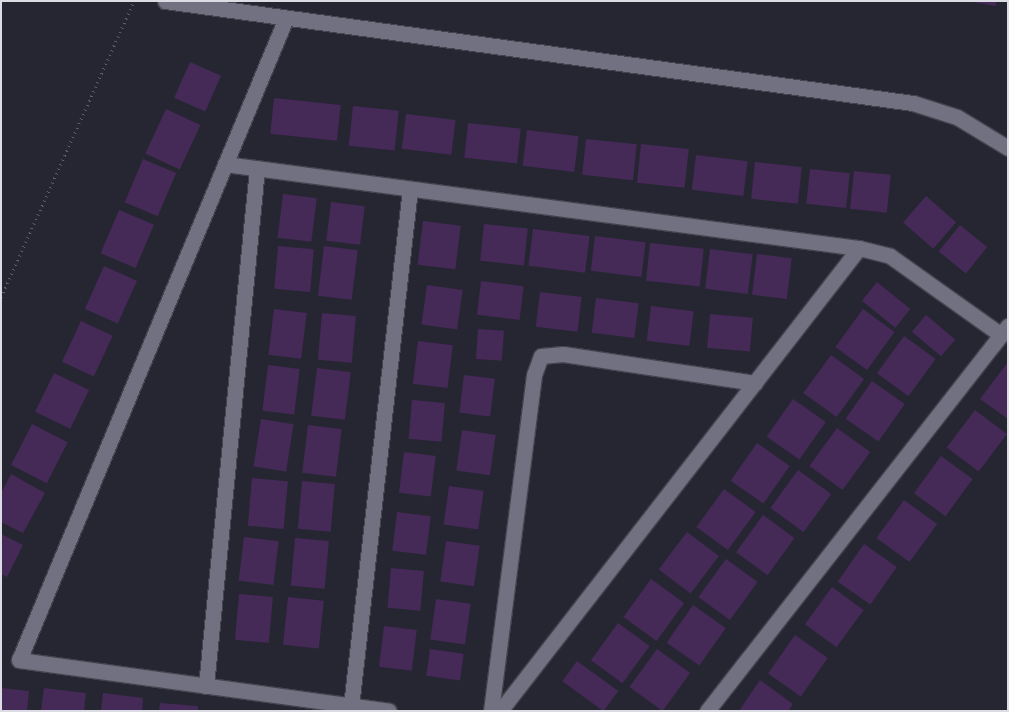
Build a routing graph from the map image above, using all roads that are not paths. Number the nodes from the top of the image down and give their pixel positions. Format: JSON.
{"nodes":[{"id":1,"x":165,"y":1,"type":"edge"},
{"id":2,"x":286,"y":18,"type":"junction"},
{"id":3,"x":1008,"y":148,"type":"edge"},
{"id":4,"x":225,"y":164,"type":"junction"},
{"id":5,"x":257,"y":169,"type":"junction"},
{"id":6,"x":410,"y":189,"type":"junction"},
{"id":7,"x":859,"y":248,"type":"junction"},
{"id":8,"x":1004,"y":330,"type":"edge"},
{"id":9,"x":755,"y":383,"type":"junction"},
{"id":10,"x":206,"y":686,"type":"junction"},
{"id":11,"x":351,"y":706,"type":"junction"},
{"id":12,"x":389,"y":711,"type":"edge"},
{"id":13,"x":491,"y":711,"type":"edge"},
{"id":14,"x":500,"y":711,"type":"edge"},
{"id":15,"x":707,"y":711,"type":"edge"}],
"edges":[{"from":1,"to":2,"type":"street"},
{"from":2,"to":3,"type":"street"},
{"from":2,"to":4,"type":"street"},
{"from":4,"to":5,"type":"street"},
{"from":4,"to":10,"type":"street"},
{"from":5,"to":6,"type":"street"},
{"from":5,"to":10,"type":"street"},
{"from":6,"to":7,"type":"street"},
{"from":6,"to":11,"type":"street"},
{"from":7,"to":8,"type":"street"},
{"from":7,"to":9,"type":"street"},
{"from":8,"to":15,"type":"street"},
{"from":9,"to":13,"type":"street"},
{"from":9,"to":14,"type":"street"},
{"from":10,"to":11,"type":"street"},
{"from":11,"to":12,"type":"street"}]}
